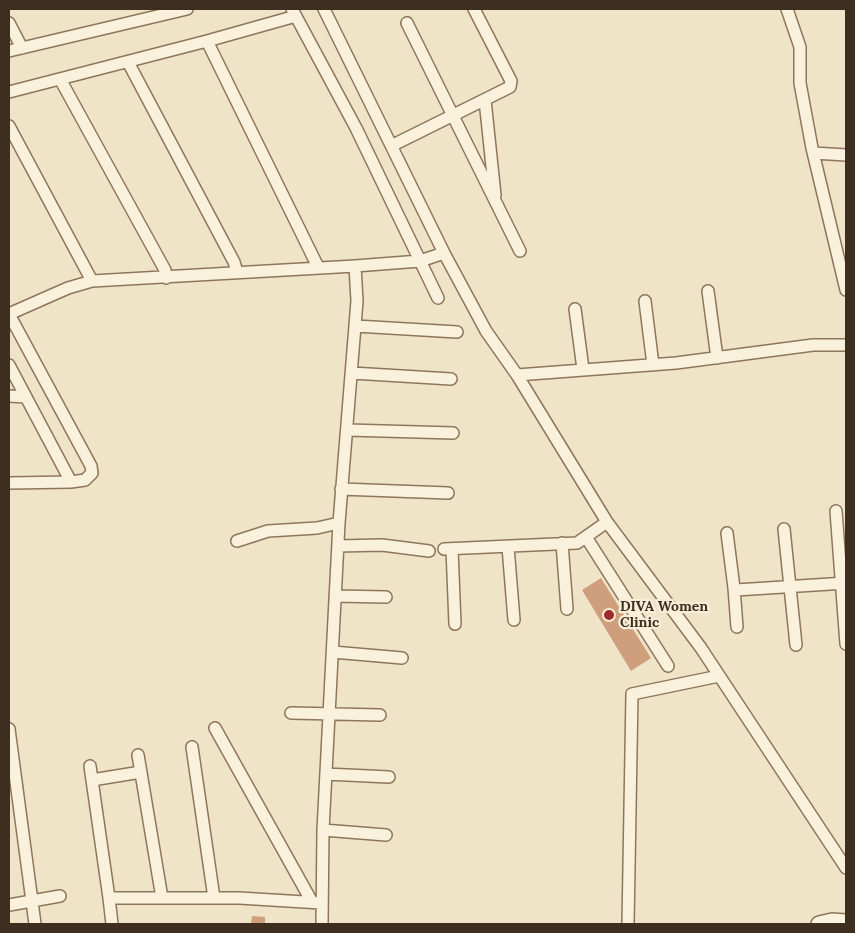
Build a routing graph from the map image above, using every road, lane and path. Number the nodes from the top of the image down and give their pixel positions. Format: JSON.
{"nodes":[{"id":1,"x":187,"y":9,"type":"edge"},
{"id":2,"x":324,"y":9,"type":"edge"},
{"id":3,"x":474,"y":9,"type":"edge"},
{"id":4,"x":787,"y":9,"type":"edge"},
{"id":5,"x":294,"y":12,"type":"edge"},
{"id":6,"x":9,"y":23,"type":"edge"},
{"id":7,"x":407,"y":23,"type":"dead end"},
{"id":8,"x":207,"y":41,"type":"junction"},
{"id":9,"x":22,"y":48,"type":"junction"},
{"id":10,"x":9,"y":51,"type":"edge"},
{"id":11,"x":128,"y":62,"type":"junction"},
{"id":12,"x":60,"y":78,"type":"junction"},
{"id":13,"x":9,"y":92,"type":"edge"},
{"id":14,"x":485,"y":100,"type":"junction"},
{"id":15,"x":453,"y":115,"type":"junction"},
{"id":16,"x":9,"y":126,"type":"edge"},
{"id":17,"x":393,"y":145,"type":"junction"},
{"id":18,"x":814,"y":153,"type":"junction"},
{"id":19,"x":846,"y":155,"type":"edge"},
{"id":20,"x":496,"y":202,"type":"junction"},
{"id":21,"x":520,"y":251,"type":"dead end"},
{"id":22,"x":444,"y":253,"type":"junction"},
{"id":23,"x":420,"y":261,"type":"junction"},
{"id":24,"x":355,"y":266,"type":"junction"},
{"id":25,"x":318,"y":267,"type":"junction"},
{"id":26,"x":237,"y":272,"type":"junction"},
{"id":27,"x":166,"y":278,"type":"junction"},
{"id":28,"x":92,"y":281,"type":"junction"},
{"id":29,"x":846,"y":290,"type":"edge"},
{"id":30,"x":708,"y":291,"type":"dead end"},
{"id":31,"x":438,"y":298,"type":"dead end"},
{"id":32,"x":645,"y":300,"type":"dead end"},
{"id":33,"x":575,"y":309,"type":"dead end"},
{"id":34,"x":9,"y":314,"type":"edge"},
{"id":35,"x":356,"y":326,"type":"junction"},
{"id":36,"x":457,"y":332,"type":"dead end"},
{"id":37,"x":846,"y":345,"type":"edge"},
{"id":38,"x":717,"y":358,"type":"junction"},
{"id":39,"x":9,"y":365,"type":"edge"},
{"id":40,"x":653,"y":365,"type":"junction"},
{"id":41,"x":583,"y":369,"type":"junction"},
{"id":42,"x":352,"y":373,"type":"junction"},
{"id":43,"x":517,"y":375,"type":"junction"},
{"id":44,"x":451,"y":379,"type":"dead end"},
{"id":45,"x":9,"y":396,"type":"edge"},
{"id":46,"x":26,"y":397,"type":"junction"},
{"id":47,"x":348,"y":430,"type":"junction"},
{"id":48,"x":453,"y":433,"type":"dead end"},
{"id":49,"x":71,"y":482,"type":"junction"},
{"id":50,"x":9,"y":483,"type":"edge"},
{"id":51,"x":341,"y":489,"type":"junction"},
{"id":52,"x":448,"y":492,"type":"dead end"},
{"id":53,"x":836,"y":511,"type":"dead end"},
{"id":54,"x":607,"y":522,"type":"junction"},
{"id":55,"x":339,"y":523,"type":"junction"},
{"id":56,"x":784,"y":529,"type":"dead end"},
{"id":57,"x":727,"y":533,"type":"dead end"},
{"id":58,"x":586,"y":537,"type":"junction"},
{"id":59,"x":237,"y":541,"type":"dead end"},
{"id":60,"x":562,"y":542,"type":"junction"},
{"id":61,"x":338,"y":546,"type":"junction"},
{"id":62,"x":508,"y":547,"type":"junction"},
{"id":63,"x":429,"y":551,"type":"dead end"},
{"id":64,"x":844,"y":583,"type":"edge"},
{"id":65,"x":789,"y":587,"type":"junction"},
{"id":66,"x":734,"y":588,"type":"junction"},
{"id":67,"x":335,"y":596,"type":"junction"},
{"id":68,"x":386,"y":597,"type":"dead end"},
{"id":69,"x":567,"y":609,"type":"dead end"},
{"id":70,"x":514,"y":620,"type":"dead end"},
{"id":71,"x":456,"y":624,"type":"dead end"},
{"id":72,"x":738,"y":627,"type":"dead end"},
{"id":73,"x":796,"y":644,"type":"dead end"},
{"id":74,"x":846,"y":644,"type":"edge"},
{"id":75,"x":333,"y":652,"type":"junction"},
{"id":76,"x":402,"y":658,"type":"dead end"},
{"id":77,"x":668,"y":666,"type":"dead end"},
{"id":78,"x":719,"y":676,"type":"junction"},
{"id":79,"x":291,"y":713,"type":"dead end"},
{"id":80,"x":330,"y":714,"type":"junction"},
{"id":81,"x":380,"y":715,"type":"dead end"},
{"id":82,"x":216,"y":728,"type":"dead end"},
{"id":83,"x":9,"y":729,"type":"edge"},
{"id":84,"x":192,"y":747,"type":"dead end"},
{"id":85,"x":138,"y":755,"type":"dead end"},
{"id":86,"x":90,"y":766,"type":"dead end"},
{"id":87,"x":141,"y":772,"type":"junction"},
{"id":88,"x":326,"y":774,"type":"junction"},
{"id":89,"x":389,"y":777,"type":"dead end"},
{"id":90,"x":92,"y":780,"type":"junction"},
{"id":91,"x":322,"y":830,"type":"junction"},
{"id":92,"x":386,"y":835,"type":"dead end"},
{"id":93,"x":846,"y":868,"type":"edge"},
{"id":94,"x":60,"y":896,"type":"dead end"},
{"id":95,"x":109,"y":898,"type":"junction"},
{"id":96,"x":162,"y":898,"type":"junction"},
{"id":97,"x":214,"y":898,"type":"junction"},
{"id":98,"x":32,"y":901,"type":"junction"},
{"id":99,"x":316,"y":903,"type":"junction"},
{"id":100,"x":9,"y":905,"type":"edge"},
{"id":101,"x":846,"y":922,"type":"edge"},
{"id":102,"x":35,"y":924,"type":"edge"},
{"id":103,"x":112,"y":924,"type":"edge"},
{"id":104,"x":322,"y":924,"type":"edge"},
{"id":105,"x":628,"y":924,"type":"edge"},
{"id":106,"x":819,"y":924,"type":"edge"}],
"edges":[{"from":1,"to":9,"type":"street"},
{"from":2,"to":17,"type":"street"},
{"from":3,"to":14,"type":"street"},
{"from":4,"to":18,"type":"street"},
{"from":5,"to":8,"type":"street"},
{"from":5,"to":23,"type":"street"},
{"from":6,"to":9,"type":"street"},
{"from":7,"to":15,"type":"street"},
{"from":8,"to":11,"type":"street"},
{"from":8,"to":25,"type":"street"},
{"from":9,"to":10,"type":"street"},
{"from":11,"to":12,"type":"street"},
{"from":11,"to":26,"type":"street"},
{"from":12,"to":13,"type":"street"},
{"from":12,"to":27,"type":"street"},
{"from":14,"to":15,"type":"street"},
{"from":14,"to":20,"type":"street"},
{"from":15,"to":17,"type":"street"},
{"from":15,"to":20,"type":"street"},
{"from":16,"to":28,"type":"street"},
{"from":17,"to":22,"type":"street"},
{"from":18,"to":19,"type":"street"},
{"from":18,"to":29,"type":"street"},
{"from":20,"to":21,"type":"street"},
{"from":22,"to":23,"type":"street"},
{"from":22,"to":43,"type":"street"},
{"from":23,"to":24,"type":"street"},
{"from":23,"to":31,"type":"street"},
{"from":24,"to":25,"type":"street"},
{"from":24,"to":35,"type":"street"},
{"from":25,"to":26,"type":"street"},
{"from":26,"to":27,"type":"street"},
{"from":27,"to":28,"type":"street"},
{"from":28,"to":34,"type":"street"},
{"from":30,"to":38,"type":"street"},
{"from":32,"to":40,"type":"street"},
{"from":33,"to":41,"type":"street"},
{"from":34,"to":49,"type":"street"},
{"from":35,"to":36,"type":"street"},
{"from":35,"to":42,"type":"street"},
{"from":37,"to":38,"type":"street"},
{"from":38,"to":40,"type":"street"},
{"from":39,"to":46,"type":"street"},
{"from":40,"to":41,"type":"street"},
{"from":41,"to":43,"type":"street"},
{"from":42,"to":44,"type":"street"},
{"from":42,"to":47,"type":"street"},
{"from":43,"to":54,"type":"street"},
{"from":45,"to":46,"type":"street"},
{"from":46,"to":49,"type":"street"},
{"from":47,"to":48,"type":"street"},
{"from":47,"to":51,"type":"street"},
{"from":49,"to":50,"type":"street"},
{"from":51,"to":52,"type":"street"},
{"from":51,"to":55,"type":"street"},
{"from":53,"to":64,"type":"street"},
{"from":54,"to":58,"type":"street"},
{"from":54,"to":78,"type":"street"},
{"from":55,"to":59,"type":"street"},
{"from":55,"to":61,"type":"street"},
{"from":56,"to":65,"type":"street"},
{"from":57,"to":66,"type":"street"},
{"from":58,"to":60,"type":"street"},
{"from":58,"to":77,"type":"street"},
{"from":60,"to":62,"type":"street"},
{"from":60,"to":69,"type":"street"},
{"from":61,"to":63,"type":"street"},
{"from":61,"to":67,"type":"street"},
{"from":62,"to":70,"type":"street"},
{"from":62,"to":71,"type":"street"},
{"from":64,"to":65,"type":"street"},
{"from":64,"to":74,"type":"street"},
{"from":65,"to":66,"type":"street"},
{"from":65,"to":73,"type":"street"},
{"from":66,"to":72,"type":"street"},
{"from":67,"to":68,"type":"street"},
{"from":67,"to":75,"type":"street"},
{"from":75,"to":76,"type":"street"},
{"from":75,"to":80,"type":"street"},
{"from":78,"to":93,"type":"street"},
{"from":78,"to":105,"type":"street"},
{"from":79,"to":80,"type":"street"},
{"from":80,"to":81,"type":"street"},
{"from":80,"to":88,"type":"street"},
{"from":82,"to":99,"type":"street"},
{"from":83,"to":98,"type":"street"},
{"from":84,"to":97,"type":"street"},
{"from":85,"to":87,"type":"street"},
{"from":86,"to":90,"type":"street"},
{"from":87,"to":90,"type":"street"},
{"from":87,"to":96,"type":"street"},
{"from":88,"to":89,"type":"street"},
{"from":88,"to":91,"type":"street"},
{"from":90,"to":95,"type":"street"},
{"from":91,"to":92,"type":"street"},
{"from":91,"to":99,"type":"street"},
{"from":94,"to":98,"type":"street"},
{"from":95,"to":96,"type":"street"},
{"from":95,"to":103,"type":"street"},
{"from":96,"to":97,"type":"street"},
{"from":97,"to":99,"type":"street"},
{"from":98,"to":100,"type":"street"},
{"from":98,"to":102,"type":"street"},
{"from":99,"to":104,"type":"street"},
{"from":101,"to":106,"type":"street"}]}
